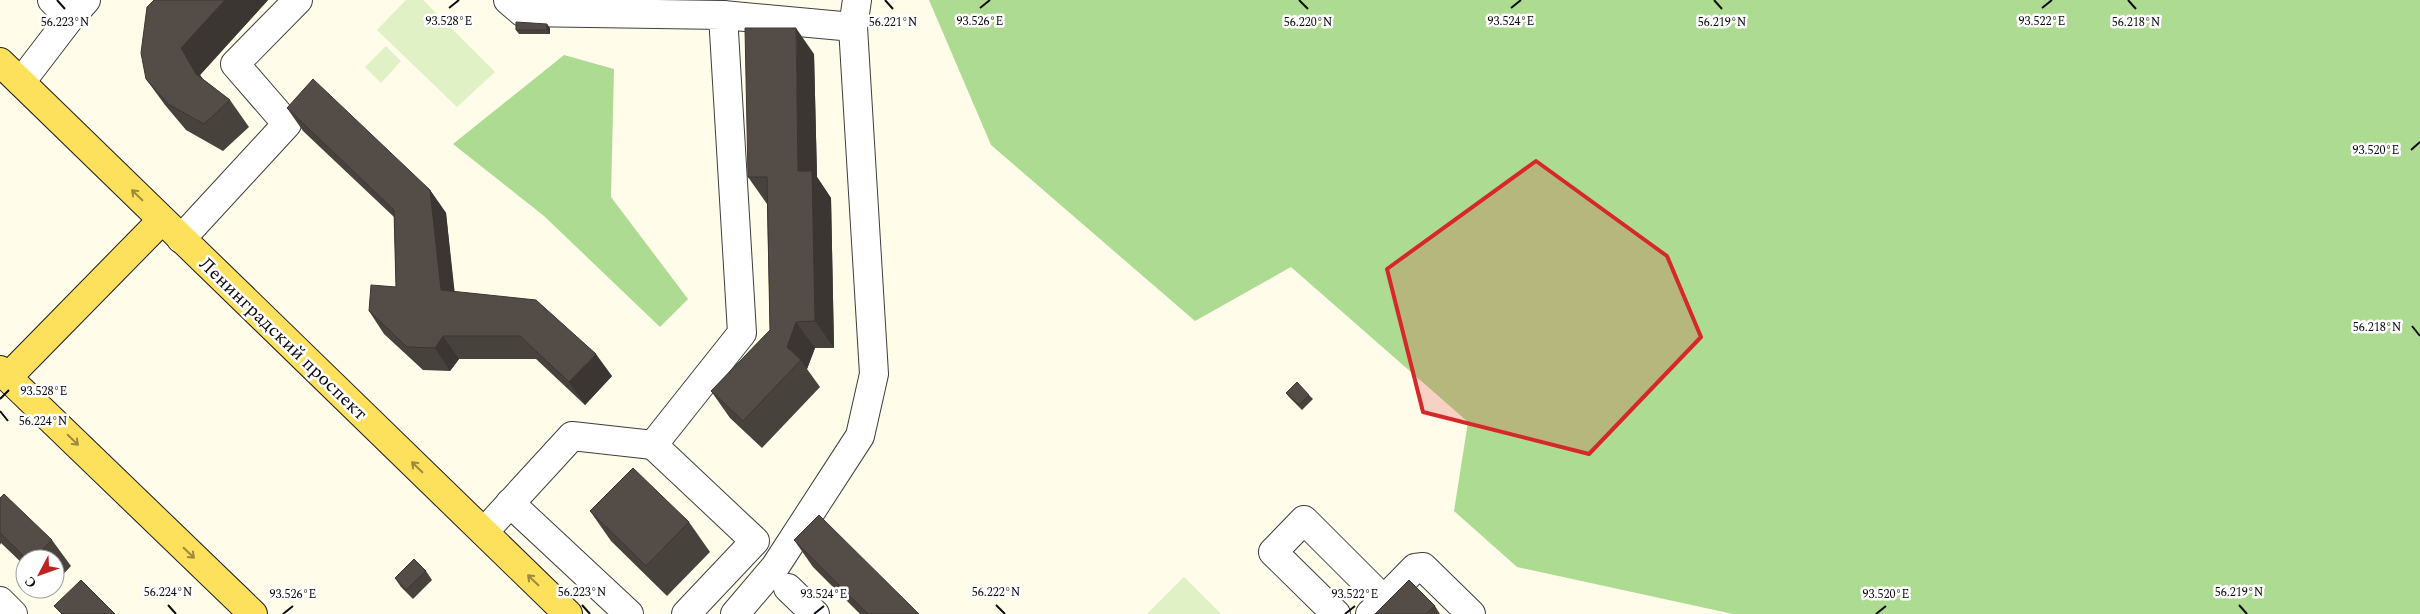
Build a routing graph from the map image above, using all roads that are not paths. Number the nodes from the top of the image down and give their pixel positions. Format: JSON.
{"nodes":[{"id":1,"x":298,"y":0,"type":"edge"},
{"id":2,"x":508,"y":0,"type":"edge"},
{"id":3,"x":856,"y":0,"type":"edge"},
{"id":4,"x":69,"y":6,"type":"edge"},
{"id":5,"x":723,"y":15,"type":"junction"},
{"id":6,"x":853,"y":27,"type":"junction"},
{"id":7,"x":0,"y":62,"type":"edge"},
{"id":8,"x":21,"y":82,"type":"junction"},
{"id":9,"x":162,"y":220,"type":"junction"},
{"id":10,"x":181,"y":239,"type":"junction"},
{"id":11,"x":3,"y":377,"type":"edge"},
{"id":12,"x":653,"y":445,"type":"junction"},
{"id":13,"x":510,"y":503,"type":"junction"},
{"id":14,"x":484,"y":532,"type":"junction"},
{"id":15,"x":788,"y":588,"type":"dead end"},
{"id":16,"x":0,"y":601,"type":"edge"},
{"id":17,"x":1377,"y":607,"type":"edge"},
{"id":18,"x":13,"y":614,"type":"edge"},
{"id":19,"x":253,"y":614,"type":"edge"},
{"id":20,"x":568,"y":614,"type":"edge"},
{"id":21,"x":629,"y":614,"type":"edge"},
{"id":22,"x":686,"y":614,"type":"edge"},
{"id":23,"x":735,"y":614,"type":"edge"},
{"id":24,"x":815,"y":614,"type":"edge"},
{"id":25,"x":1336,"y":614,"type":"edge"},
{"id":26,"x":1471,"y":614,"type":"edge"}],
"edges":[{"from":1,"to":10,"type":"street"},
{"from":2,"to":5,"type":"street"},
{"from":3,"to":6,"type":"street"},
{"from":4,"to":8,"type":"street"},
{"from":5,"to":6,"type":"street"},
{"from":5,"to":12,"type":"street"},
{"from":6,"to":23,"type":"street"},
{"from":7,"to":8,"type":"main road","name":"Ленинградский проспект"},
{"from":9,"to":8,"type":"main road","name":"Ленинградский проспект","one_way":true},
{"from":9,"to":10,"type":"main road","name":"Ленинградский проспект"},
{"from":9,"to":11,"type":"main road"},
{"from":14,"to":10,"type":"main road","name":"Ленинградский проспект","one_way":true},
{"from":11,"to":19,"type":"main road","one_way":true},
{"from":12,"to":13,"type":"street"},
{"from":12,"to":22,"type":"street"},
{"from":13,"to":14,"type":"street"},
{"from":13,"to":21,"type":"street"},
{"from":20,"to":14,"type":"main road","name":"Ленинградский проспект","one_way":true},
{"from":15,"to":24,"type":"street"},
{"from":16,"to":18,"type":"street"},
{"from":17,"to":25,"type":"street"},
{"from":17,"to":26,"type":"street"}]}
